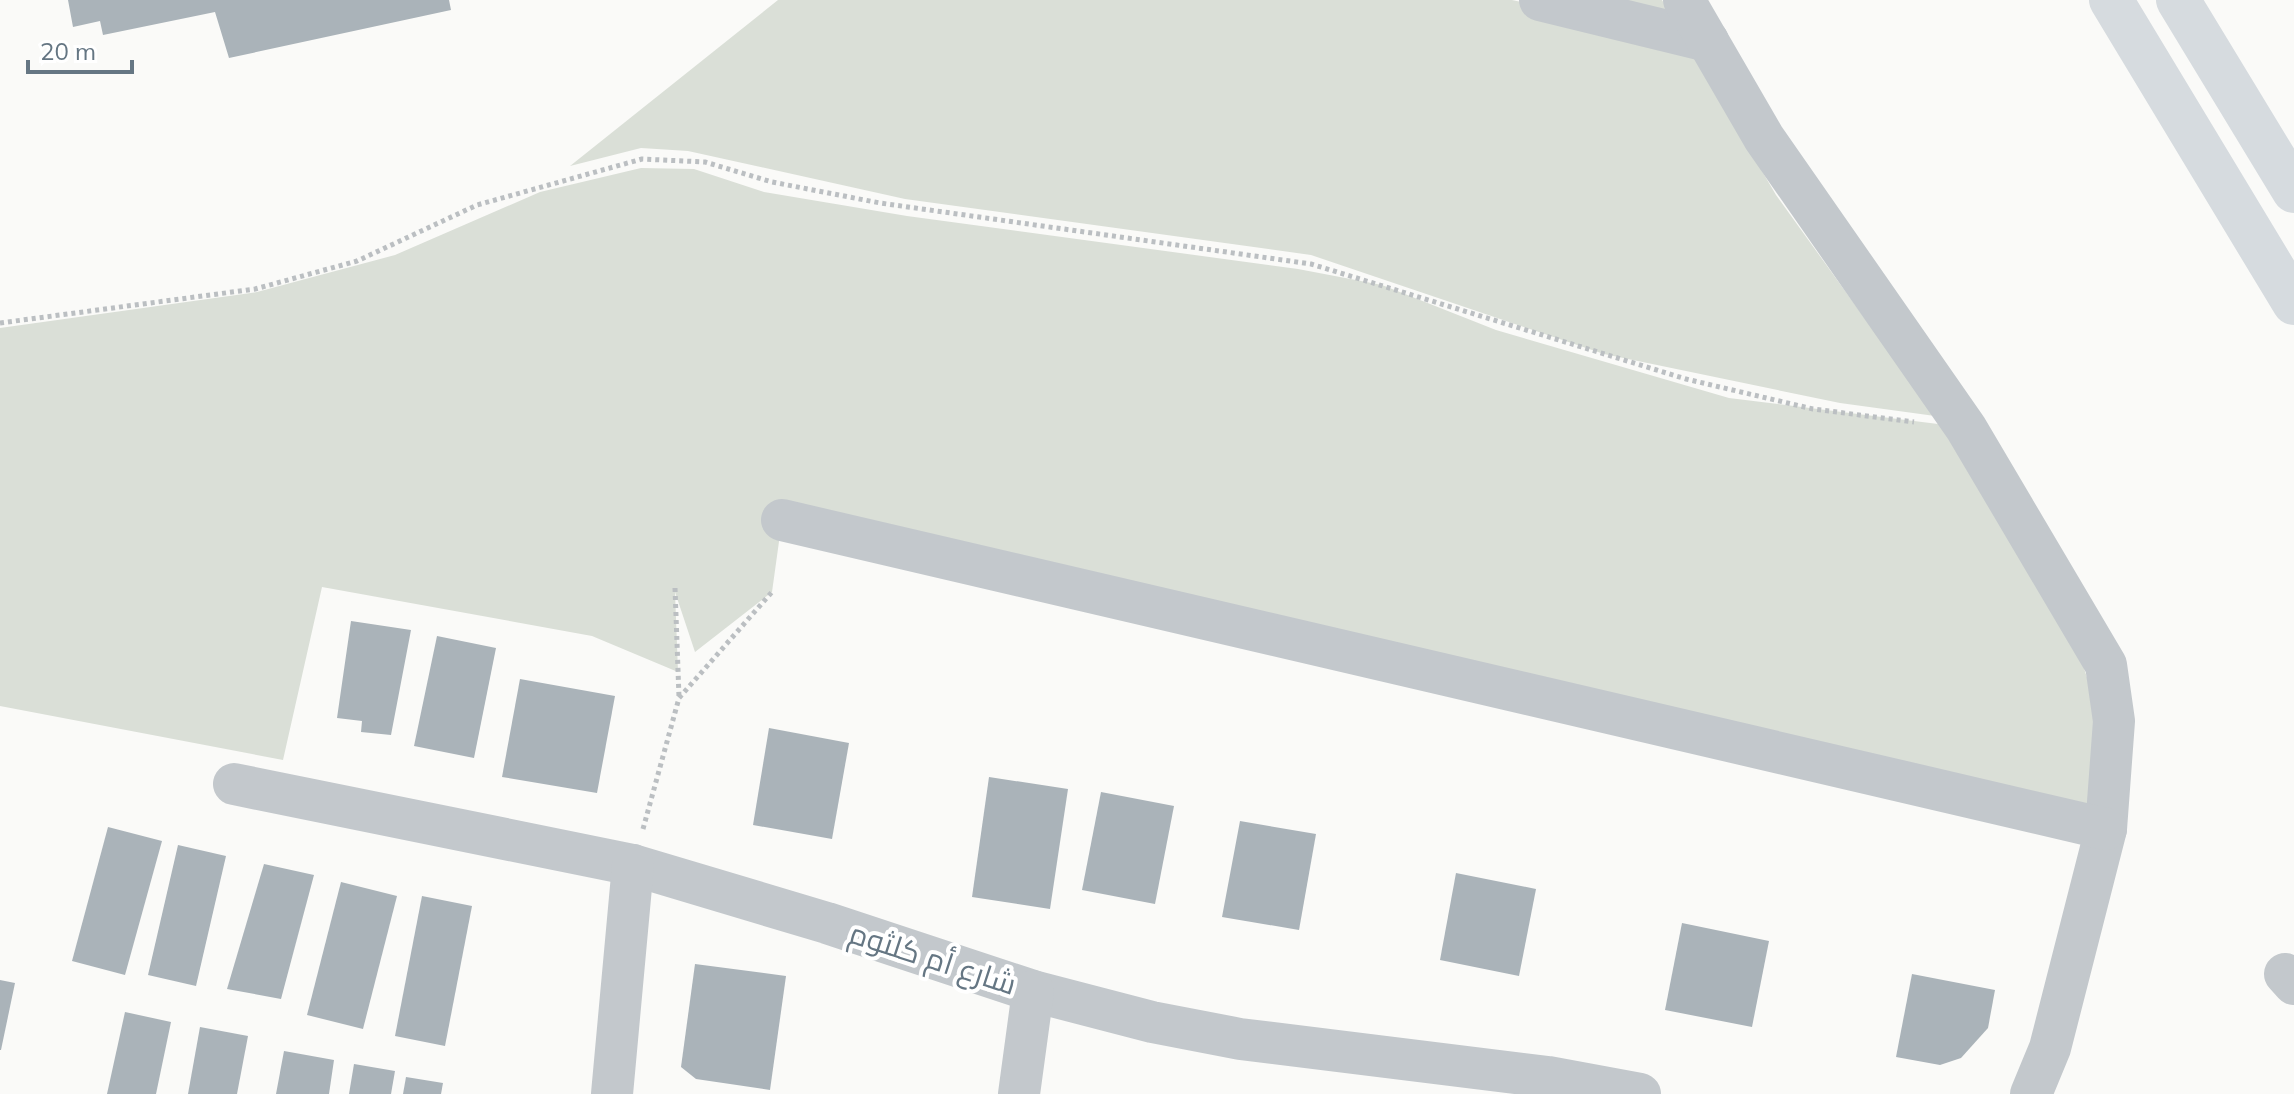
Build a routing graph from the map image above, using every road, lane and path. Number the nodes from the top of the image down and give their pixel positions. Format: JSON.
{"nodes":[{"id":1,"x":1540,"y":0,"type":"edge"},
{"id":2,"x":1684,"y":0,"type":"edge"},
{"id":3,"x":2111,"y":0,"type":"edge"},
{"id":4,"x":2178,"y":0,"type":"edge"},
{"id":5,"x":1708,"y":41,"type":"junction"},
{"id":6,"x":2294,"y":191,"type":"edge"},
{"id":7,"x":2294,"y":303,"type":"edge"},
{"id":8,"x":0,"y":323,"type":"edge"},
{"id":9,"x":1966,"y":428,"type":"junction"},
{"id":10,"x":782,"y":520,"type":"dead end"},
{"id":11,"x":675,"y":588,"type":"dead end"},
{"id":12,"x":772,"y":592,"type":"dead end"},
{"id":13,"x":679,"y":698,"type":"junction"},
{"id":14,"x":234,"y":784,"type":"dead end"},
{"id":15,"x":2106,"y":829,"type":"junction"},
{"id":16,"x":633,"y":865,"type":"junction"},
{"id":17,"x":1033,"y":991,"type":"junction"},
{"id":18,"x":612,"y":1094,"type":"edge"},
{"id":19,"x":1019,"y":1094,"type":"edge"},
{"id":20,"x":1640,"y":1094,"type":"edge"},
{"id":21,"x":2031,"y":1094,"type":"edge"}],
"edges":[{"from":1,"to":5,"type":"street"},
{"from":2,"to":5,"type":"street"},
{"from":3,"to":7,"type":"street"},
{"from":4,"to":6,"type":"street"},
{"from":5,"to":9,"type":"street"},
{"from":8,"to":9,"type":"path"},
{"from":9,"to":15,"type":"street"},
{"from":10,"to":15,"type":"street"},
{"from":11,"to":13,"type":"path"},
{"from":12,"to":13,"type":"path"},
{"from":13,"to":16,"type":"path"},
{"from":14,"to":16,"type":"street","name":"شارع أم كلثوم"},
{"from":15,"to":21,"type":"street"},
{"from":16,"to":17,"type":"street","name":"شارع أم كلثوم"},
{"from":16,"to":18,"type":"street"},
{"from":17,"to":19,"type":"street"},
{"from":17,"to":20,"type":"street","name":"شارع أم كلثوم"}]}
